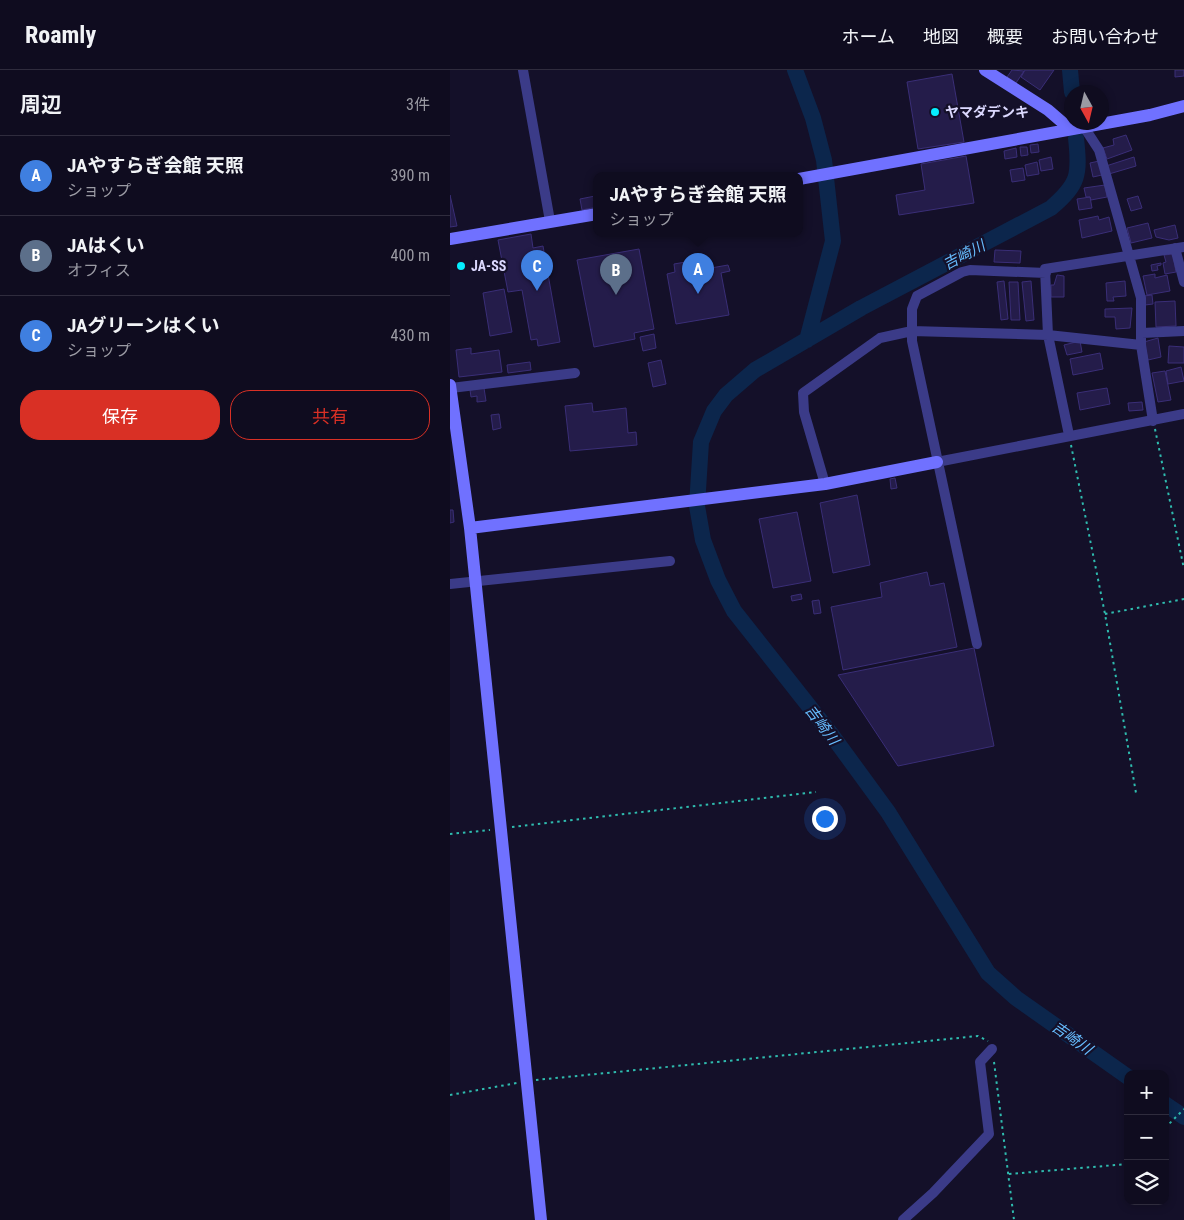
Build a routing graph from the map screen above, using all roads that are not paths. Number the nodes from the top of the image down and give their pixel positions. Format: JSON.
{"nodes":[{"id":1,"x":522,"y":70,"type":"edge"},
{"id":2,"x":985,"y":70,"type":"edge"},
{"id":3,"x":1184,"y":106,"type":"edge"},
{"id":4,"x":1109,"y":123,"type":"edge"},
{"id":5,"x":1064,"y":124,"type":"edge"},
{"id":6,"x":1065,"y":130,"type":"edge"},
{"id":7,"x":1086,"y":130,"type":"edge"},
{"id":8,"x":803,"y":178,"type":"edge"},
{"id":9,"x":593,"y":215,"type":"edge"},
{"id":10,"x":550,"y":221,"type":"junction"},
{"id":11,"x":450,"y":239,"type":"edge"},
{"id":12,"x":1179,"y":247,"type":"edge"},
{"id":13,"x":1128,"y":254,"type":"junction"},
{"id":14,"x":1046,"y":273,"type":"junction"},
{"id":15,"x":1184,"y":282,"type":"edge"},
{"id":16,"x":912,"y":331,"type":"junction"},
{"id":17,"x":1184,"y":331,"type":"edge"},
{"id":18,"x":1142,"y":333,"type":"junction"},
{"id":19,"x":1048,"y":334,"type":"junction"},
{"id":20,"x":1141,"y":345,"type":"junction"},
{"id":21,"x":574,"y":373,"type":"dead end"},
{"id":22,"x":450,"y":387,"type":"edge"},
{"id":23,"x":1184,"y":414,"type":"edge"},
{"id":24,"x":1153,"y":421,"type":"junction"},
{"id":25,"x":1069,"y":435,"type":"junction"},
{"id":26,"x":937,"y":462,"type":"junction"},
{"id":27,"x":825,"y":484,"type":"junction"},
{"id":28,"x":470,"y":528,"type":"junction"},
{"id":29,"x":670,"y":561,"type":"dead end"},
{"id":30,"x":474,"y":582,"type":"junction"},
{"id":31,"x":450,"y":584,"type":"edge"},
{"id":32,"x":977,"y":644,"type":"dead end"},
{"id":33,"x":992,"y":1049,"type":"road end"},
{"id":34,"x":541,"y":1220,"type":"edge"},
{"id":35,"x":903,"y":1220,"type":"edge"}],
"edges":[{"from":1,"to":10,"type":"street"},
{"from":2,"to":5,"type":"street"},
{"from":3,"to":4,"type":"street"},
{"from":6,"to":8,"type":"street"},
{"from":7,"to":13,"type":"street"},
{"from":9,"to":10,"type":"street"},
{"from":10,"to":11,"type":"street"},
{"from":12,"to":13,"type":"street"},
{"from":12,"to":15,"type":"street"},
{"from":13,"to":14,"type":"street"},
{"from":13,"to":18,"type":"street"},
{"from":14,"to":16,"type":"street"},
{"from":14,"to":19,"type":"street"},
{"from":16,"to":19,"type":"street"},
{"from":16,"to":26,"type":"street"},
{"from":16,"to":27,"type":"street"},
{"from":17,"to":18,"type":"street"},
{"from":18,"to":20,"type":"street"},
{"from":19,"to":20,"type":"street"},
{"from":19,"to":25,"type":"street"},
{"from":20,"to":24,"type":"street"},
{"from":21,"to":22,"type":"street"},
{"from":22,"to":28,"type":"street"},
{"from":23,"to":24,"type":"street"},
{"from":24,"to":25,"type":"street"},
{"from":25,"to":26,"type":"street"},
{"from":26,"to":27,"type":"street"},
{"from":26,"to":32,"type":"street"},
{"from":27,"to":28,"type":"street"},
{"from":28,"to":30,"type":"street"},
{"from":29,"to":30,"type":"street"},
{"from":30,"to":31,"type":"street"},
{"from":30,"to":34,"type":"street"},
{"from":33,"to":35,"type":"street"}]}
